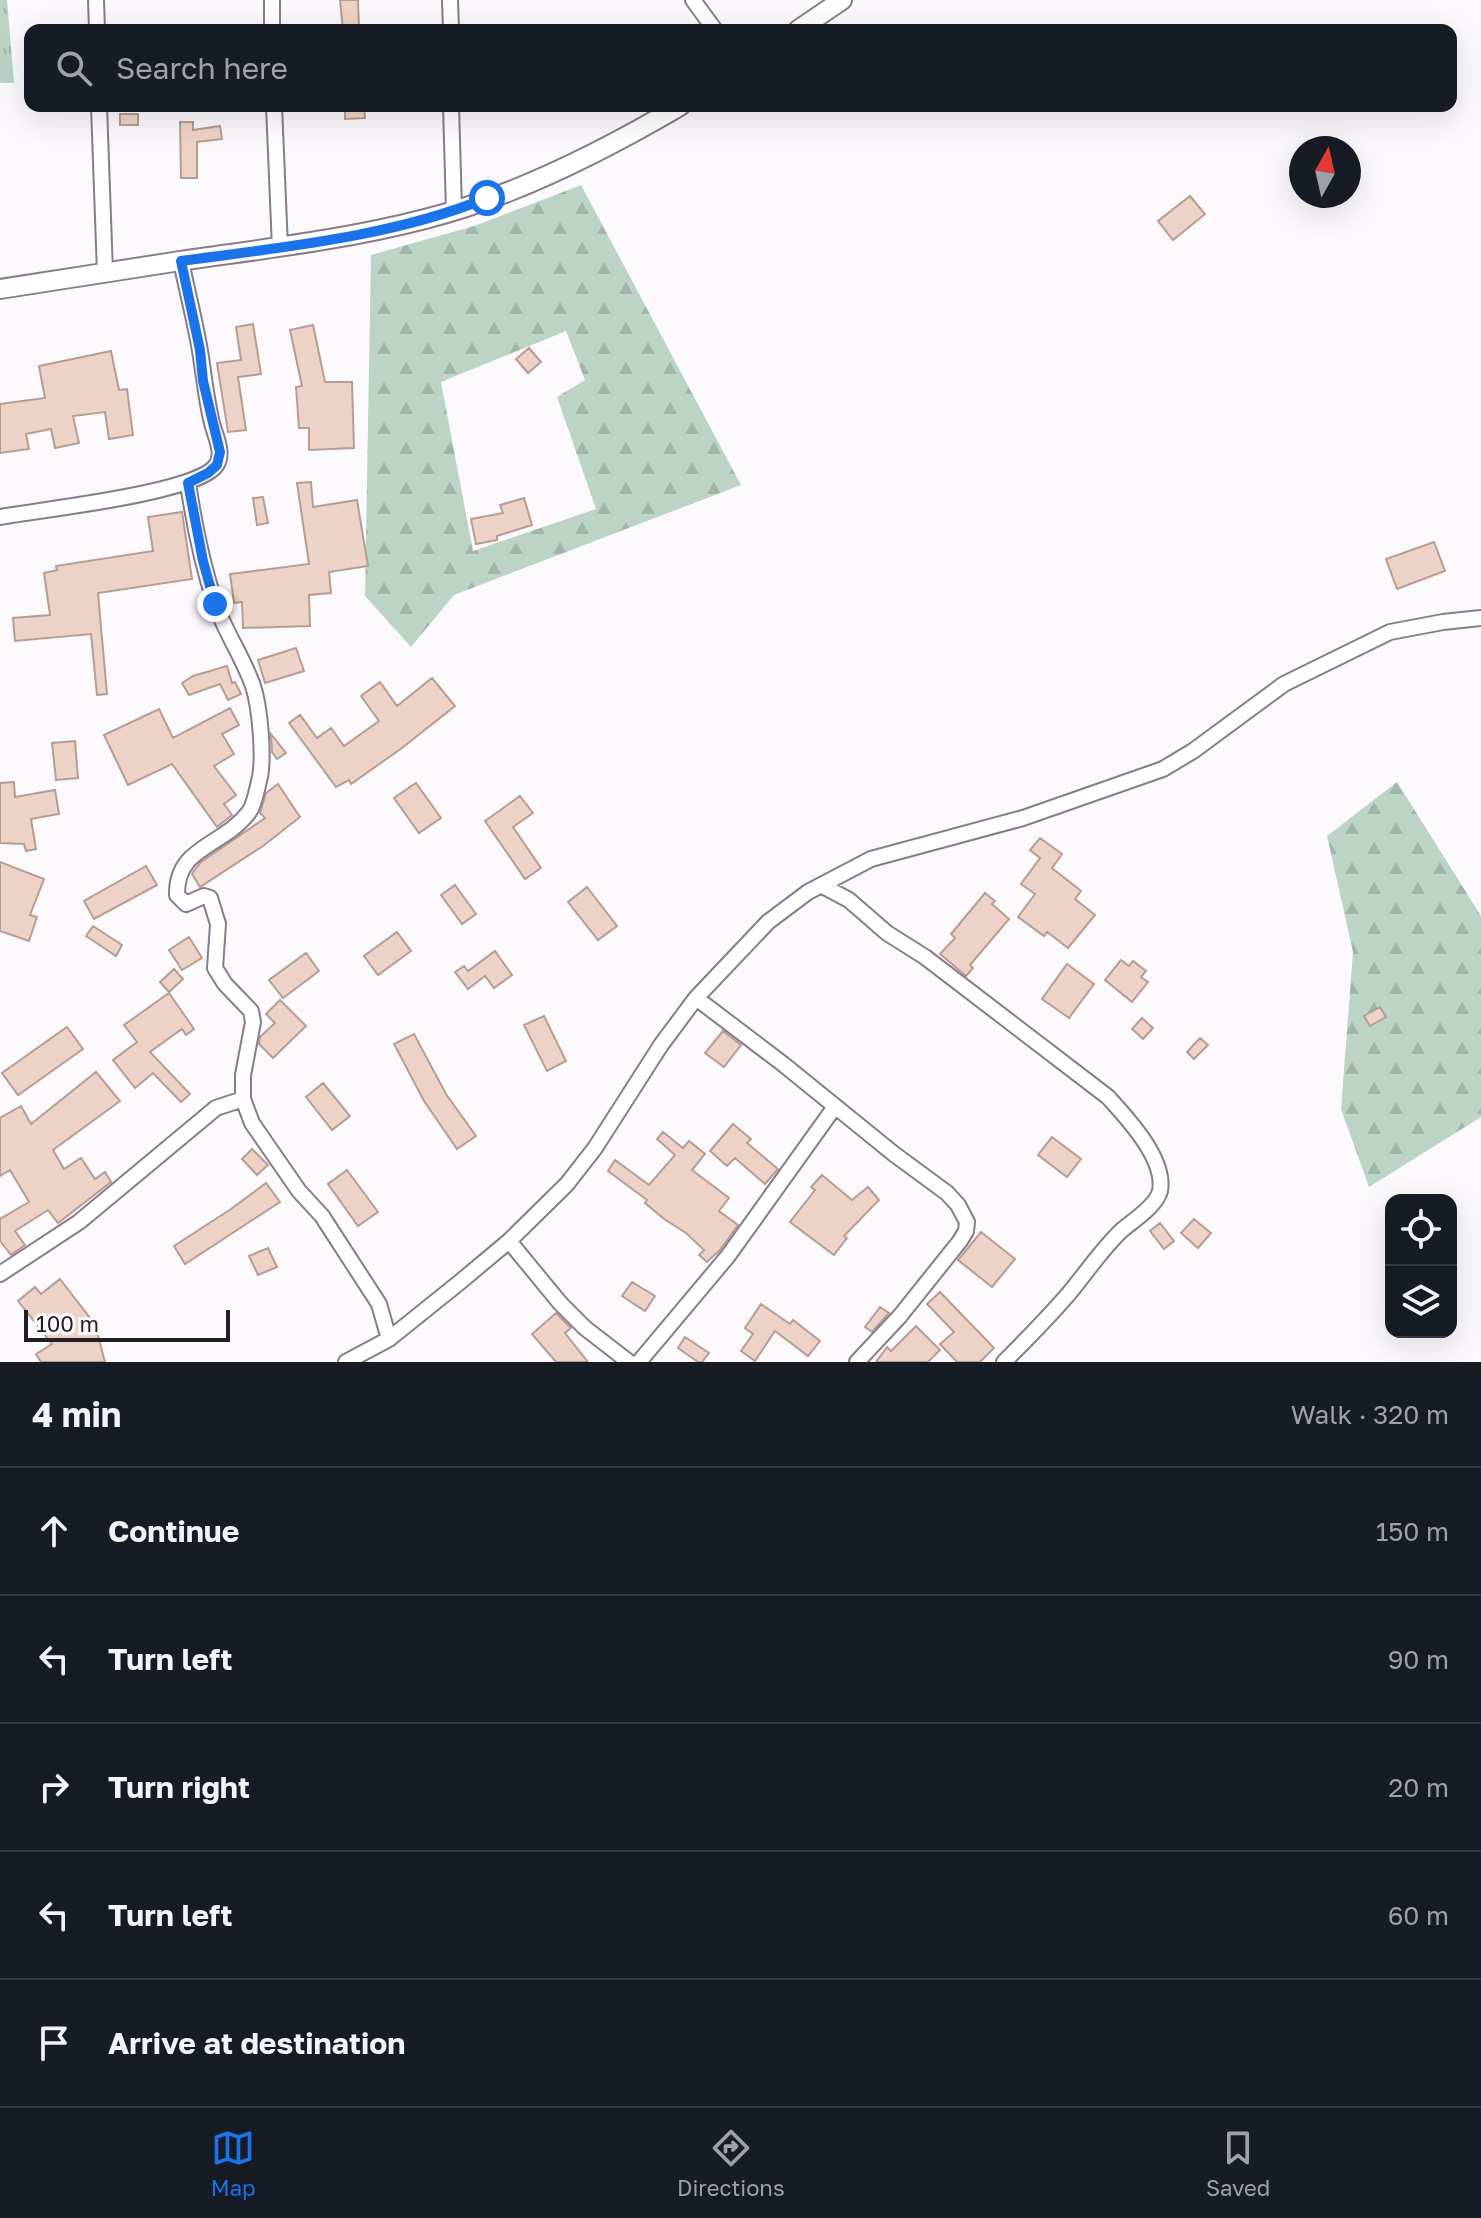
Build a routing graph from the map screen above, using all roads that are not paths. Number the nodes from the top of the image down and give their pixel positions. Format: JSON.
{"nodes":[{"id":1,"x":96,"y":0,"type":"edge"},
{"id":2,"x":272,"y":0,"type":"edge"},
{"id":3,"x":450,"y":0,"type":"edge"},
{"id":4,"x":693,"y":0,"type":"edge"},
{"id":5,"x":842,"y":0,"type":"edge"},
{"id":6,"x":97,"y":24,"type":"edge"},
{"id":7,"x":272,"y":24,"type":"edge"},
{"id":8,"x":451,"y":24,"type":"edge"},
{"id":9,"x":711,"y":24,"type":"edge"},
{"id":10,"x":807,"y":24,"type":"edge"},
{"id":11,"x":99,"y":112,"type":"edge"},
{"id":12,"x":274,"y":112,"type":"edge"},
{"id":13,"x":451,"y":112,"type":"edge"},
{"id":14,"x":670,"y":112,"type":"edge"},
{"id":15,"x":454,"y":210,"type":"junction"},
{"id":16,"x":280,"y":248,"type":"junction"},
{"id":17,"x":181,"y":261,"type":"junction"},
{"id":18,"x":105,"y":273,"type":"junction"},
{"id":19,"x":0,"y":289,"type":"edge"},
{"id":20,"x":188,"y":483,"type":"junction"},
{"id":21,"x":0,"y":517,"type":"edge"},
{"id":22,"x":1481,"y":618,"type":"edge"},
{"id":23,"x":821,"y":885,"type":"junction"},
{"id":24,"x":696,"y":998,"type":"junction"},
{"id":25,"x":243,"y":1099,"type":"junction"},
{"id":26,"x":834,"y":1108,"type":"junction"},
{"id":27,"x":509,"y":1241,"type":"junction"},
{"id":28,"x":0,"y":1274,"type":"edge"},
{"id":29,"x":389,"y":1339,"type":"junction"},
{"id":30,"x":346,"y":1362,"type":"edge"},
{"id":31,"x":629,"y":1362,"type":"edge"},
{"id":32,"x":639,"y":1362,"type":"edge"},
{"id":33,"x":857,"y":1362,"type":"edge"},
{"id":34,"x":1004,"y":1362,"type":"edge"}],
"edges":[{"from":1,"to":6,"type":"street"},
{"from":2,"to":7,"type":"street"},
{"from":3,"to":8,"type":"street"},
{"from":4,"to":9,"type":"street"},
{"from":5,"to":10,"type":"main road"},
{"from":11,"to":18,"type":"street"},
{"from":12,"to":16,"type":"street"},
{"from":13,"to":15,"type":"street"},
{"from":14,"to":15,"type":"main road"},
{"from":15,"to":16,"type":"main road"},
{"from":16,"to":17,"type":"main road"},
{"from":17,"to":18,"type":"main road"},
{"from":17,"to":20,"type":"street"},
{"from":18,"to":19,"type":"main road"},
{"from":20,"to":21,"type":"street"},
{"from":20,"to":25,"type":"street"},
{"from":22,"to":23,"type":"street"},
{"from":23,"to":24,"type":"street"},
{"from":23,"to":34,"type":"street"},
{"from":24,"to":26,"type":"street"},
{"from":24,"to":27,"type":"street"},
{"from":25,"to":28,"type":"street"},
{"from":25,"to":29,"type":"street"},
{"from":26,"to":32,"type":"street"},
{"from":26,"to":33,"type":"street"},
{"from":27,"to":29,"type":"street"},
{"from":27,"to":31,"type":"street"},
{"from":29,"to":30,"type":"street"}]}
